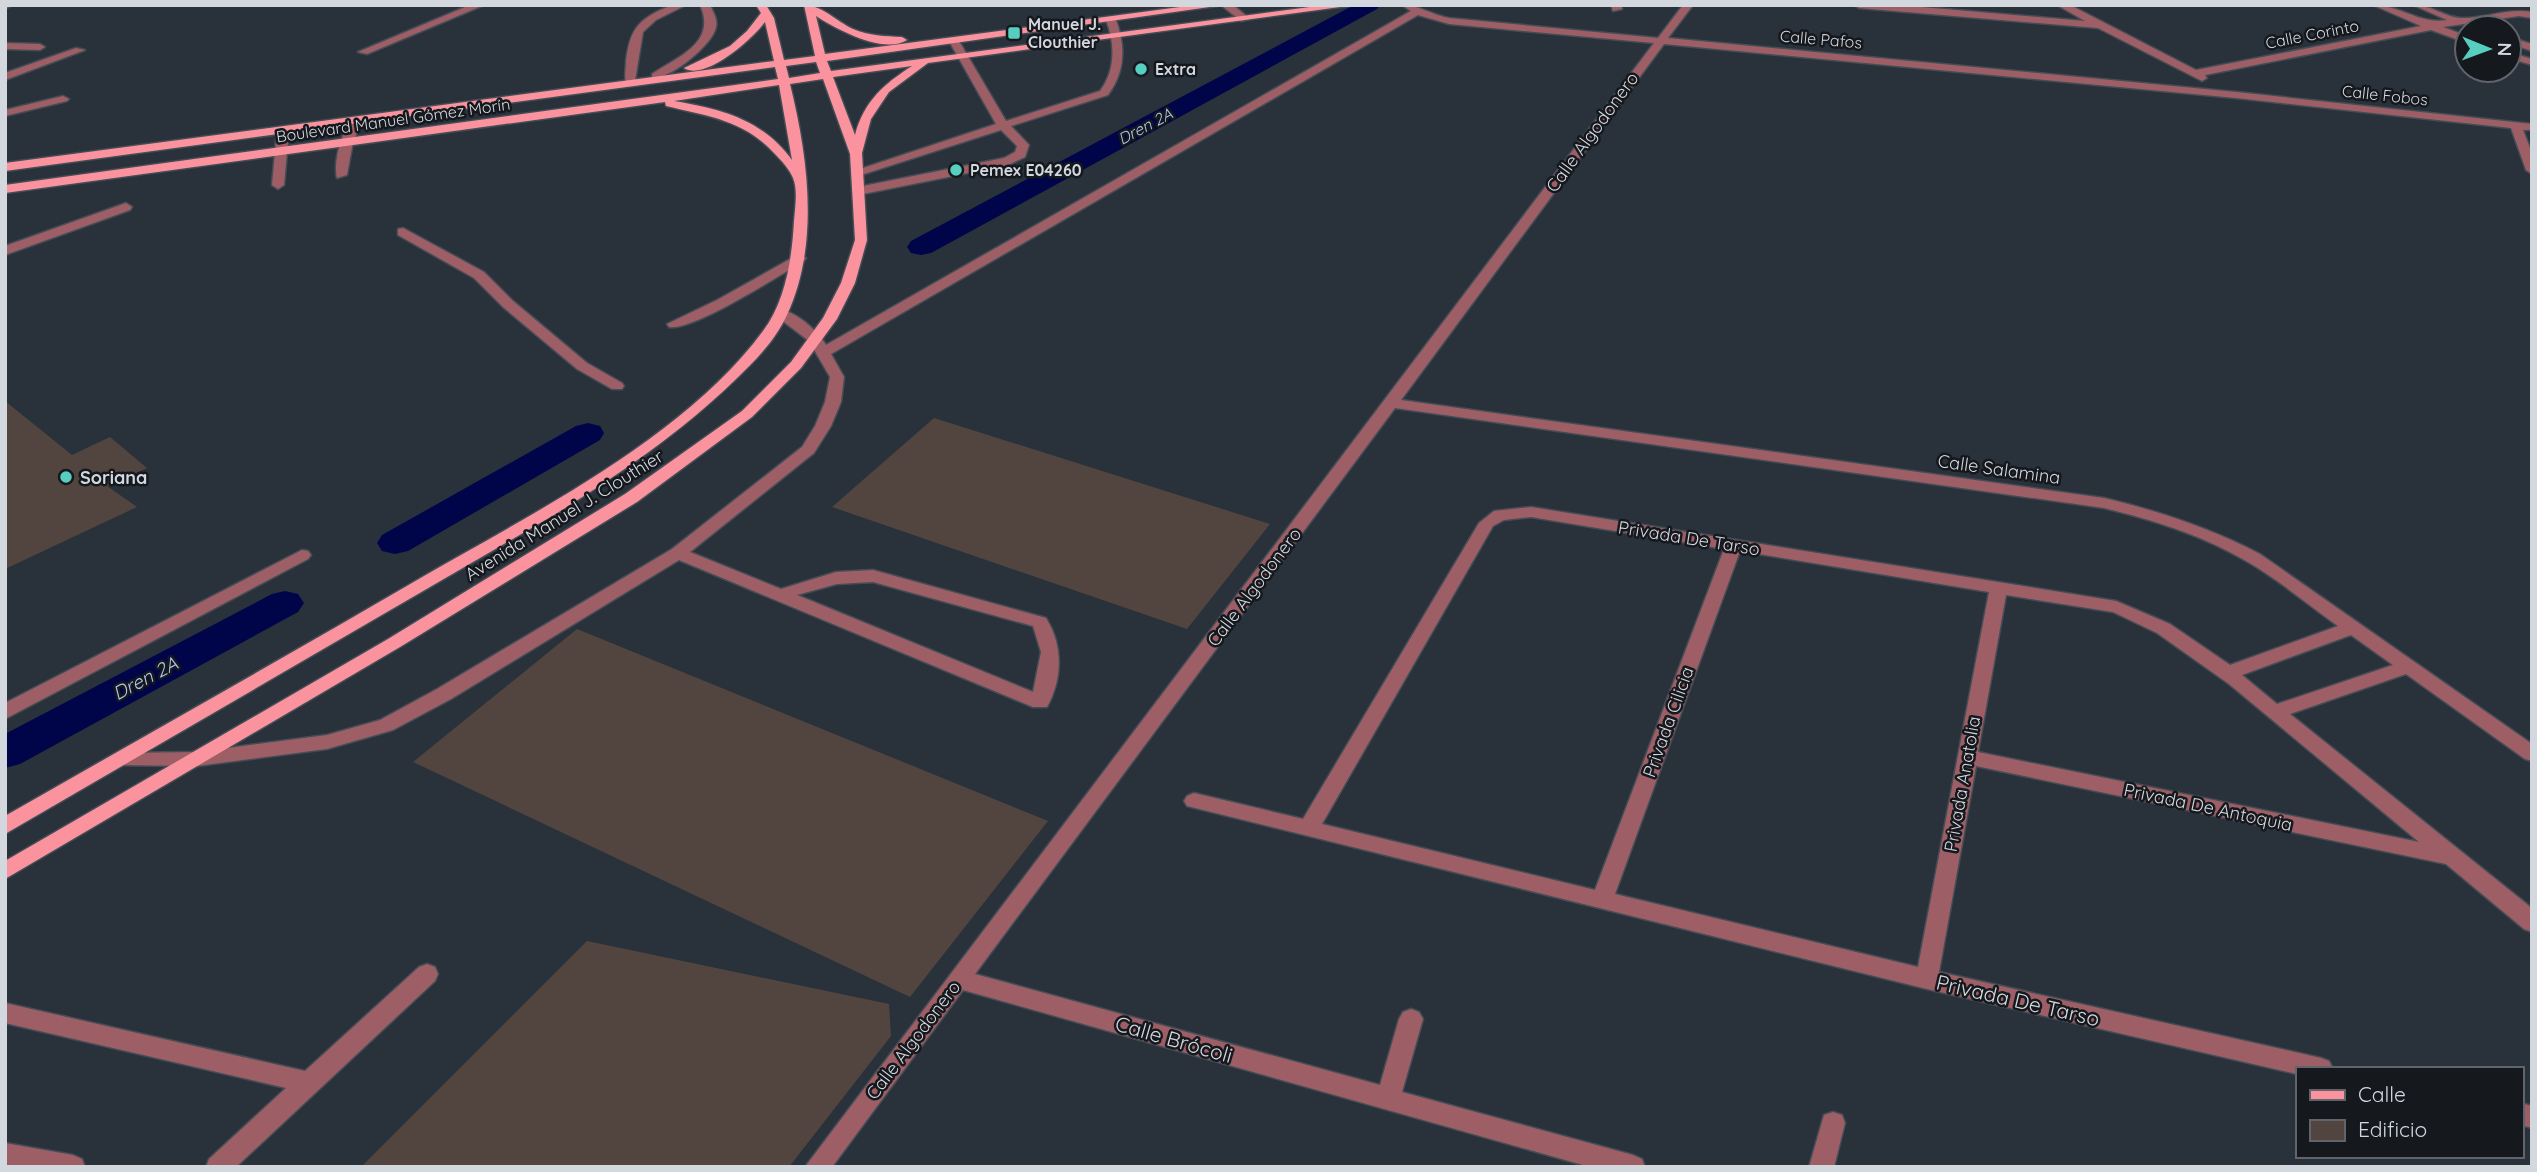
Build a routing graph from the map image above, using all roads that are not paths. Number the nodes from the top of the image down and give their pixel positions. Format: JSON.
{"nodes":[{"id":1,"x":479,"y":5,"type":"edge"},
{"id":2,"x":681,"y":5,"type":"edge"},
{"id":3,"x":705,"y":5,"type":"edge"},
{"id":4,"x":809,"y":5,"type":"edge"},
{"id":5,"x":1219,"y":5,"type":"edge"},
{"id":6,"x":1226,"y":5,"type":"edge"},
{"id":7,"x":1349,"y":5,"type":"edge"},
{"id":8,"x":1688,"y":5,"type":"edge"},
{"id":9,"x":1859,"y":5,"type":"edge"},
{"id":10,"x":2063,"y":5,"type":"edge"},
{"id":11,"x":2378,"y":5,"type":"edge"},
{"id":12,"x":2418,"y":5,"type":"edge"},
{"id":13,"x":2530,"y":5,"type":"edge"},
{"id":14,"x":1412,"y":8,"type":"edge"},
{"id":15,"x":763,"y":9,"type":"edge"},
{"id":16,"x":2519,"y":13,"type":"junction"},
{"id":17,"x":2512,"y":14,"type":"edge"},
{"id":18,"x":2532,"y":15,"type":"edge"},
{"id":19,"x":1245,"y":19,"type":"junction"},
{"id":20,"x":2453,"y":19,"type":"edge"},
{"id":21,"x":1111,"y":20,"type":"junction"},
{"id":22,"x":2453,"y":22,"type":"edge"},
{"id":23,"x":2097,"y":25,"type":"junction"},
{"id":24,"x":2432,"y":26,"type":"junction"},
{"id":25,"x":2453,"y":34,"type":"edge"},
{"id":26,"x":1118,"y":35,"type":"junction"},
{"id":27,"x":1660,"y":40,"type":"junction"},
{"id":28,"x":954,"y":41,"type":"junction"},
{"id":29,"x":5,"y":46,"type":"edge"},
{"id":30,"x":40,"y":47,"type":"dead end"},
{"id":31,"x":80,"y":50,"type":"dead end"},
{"id":32,"x":363,"y":52,"type":"dead end"},
{"id":33,"x":963,"y":55,"type":"junction"},
{"id":34,"x":928,"y":60,"type":"junction"},
{"id":35,"x":825,"y":68,"type":"junction"},
{"id":36,"x":782,"y":73,"type":"junction"},
{"id":37,"x":2194,"y":74,"type":"junction"},
{"id":38,"x":656,"y":76,"type":"junction"},
{"id":39,"x":5,"y":77,"type":"edge"},
{"id":40,"x":630,"y":81,"type":"junction"},
{"id":41,"x":594,"y":89,"type":"junction"},
{"id":42,"x":2235,"y":95,"type":"junction"},
{"id":43,"x":63,"y":99,"type":"dead end"},
{"id":44,"x":653,"y":102,"type":"junction"},
{"id":45,"x":5,"y":113,"type":"edge"},
{"id":46,"x":356,"y":121,"type":"junction"},
{"id":47,"x":1003,"y":125,"type":"junction"},
{"id":48,"x":2516,"y":125,"type":"junction"},
{"id":49,"x":2532,"y":127,"type":"edge"},
{"id":50,"x":283,"y":131,"type":"junction"},
{"id":51,"x":347,"y":142,"type":"junction"},
{"id":52,"x":280,"y":151,"type":"junction"},
{"id":53,"x":856,"y":154,"type":"junction"},
{"id":54,"x":5,"y":167,"type":"edge"},
{"id":55,"x":2532,"y":170,"type":"edge"},
{"id":56,"x":857,"y":172,"type":"junction"},
{"id":57,"x":341,"y":175,"type":"dead end"},
{"id":58,"x":800,"y":178,"type":"junction"},
{"id":59,"x":278,"y":185,"type":"dead end"},
{"id":60,"x":5,"y":190,"type":"edge"},
{"id":61,"x":858,"y":191,"type":"junction"},
{"id":62,"x":126,"y":208,"type":"dead end"},
{"id":63,"x":403,"y":232,"type":"dead end"},
{"id":64,"x":5,"y":251,"type":"edge"},
{"id":65,"x":799,"y":258,"type":"junction"},
{"id":66,"x":781,"y":313,"type":"junction"},
{"id":67,"x":674,"y":324,"type":"dead end"},
{"id":68,"x":819,"y":346,"type":"junction"},
{"id":69,"x":617,"y":386,"type":"dead end"},
{"id":70,"x":1392,"y":403,"type":"junction"},
{"id":71,"x":1734,"y":545,"type":"junction"},
{"id":72,"x":678,"y":553,"type":"junction"},
{"id":73,"x":302,"y":555,"type":"dead end"},
{"id":74,"x":1998,"y":589,"type":"junction"},
{"id":75,"x":779,"y":595,"type":"junction"},
{"id":76,"x":2352,"y":628,"type":"junction"},
{"id":77,"x":2406,"y":667,"type":"junction"},
{"id":78,"x":2225,"y":674,"type":"junction"},
{"id":79,"x":5,"y":712,"type":"edge"},
{"id":80,"x":2274,"y":712,"type":"junction"},
{"id":81,"x":2532,"y":754,"type":"edge"},
{"id":82,"x":1966,"y":757,"type":"junction"},
{"id":83,"x":197,"y":759,"type":"junction"},
{"id":84,"x":120,"y":760,"type":"junction"},
{"id":85,"x":1194,"y":801,"type":"dead end"},
{"id":86,"x":5,"y":826,"type":"edge"},
{"id":87,"x":1308,"y":829,"type":"junction"},
{"id":88,"x":2450,"y":857,"type":"junction"},
{"id":89,"x":5,"y":871,"type":"edge"},
{"id":90,"x":1602,"y":900,"type":"junction"},
{"id":91,"x":2532,"y":923,"type":"edge"},
{"id":92,"x":427,"y":974,"type":"dead end"},
{"id":93,"x":959,"y":979,"type":"junction"},
{"id":94,"x":1927,"y":979,"type":"junction"},
{"id":95,"x":5,"y":1013,"type":"edge"},
{"id":96,"x":1411,"y":1019,"type":"dead end"},
{"id":97,"x":2312,"y":1067,"type":"edge"},
{"id":98,"x":309,"y":1083,"type":"junction"},
{"id":99,"x":1388,"y":1099,"type":"junction"},
{"id":100,"x":1833,"y":1123,"type":"dead end"},
{"id":101,"x":5,"y":1155,"type":"edge"},
{"id":102,"x":73,"y":1167,"type":"edge"},
{"id":103,"x":218,"y":1167,"type":"edge"},
{"id":104,"x":817,"y":1167,"type":"edge"},
{"id":105,"x":1633,"y":1167,"type":"edge"},
{"id":106,"x":1821,"y":1167,"type":"edge"}],
"edges":[{"from":1,"to":32,"type":"street"},
{"from":2,"to":40,"type":"street"},
{"from":3,"to":38,"type":"street"},
{"from":4,"to":28,"type":"main road"},
{"from":4,"to":35,"type":"main road","name":"Avenida Manuel J. Clouthier"},
{"from":5,"to":21,"type":"main road"},
{"from":6,"to":19,"type":"street"},
{"from":7,"to":19,"type":"main road"},
{"from":8,"to":27,"type":"street","name":"Calle Algodonero"},
{"from":9,"to":23,"type":"street"},
{"from":10,"to":23,"type":"street"},
{"from":11,"to":24,"type":"street"},
{"from":12,"to":20,"type":"street"},
{"from":13,"to":16,"type":"street","name":"Calle Corinto"},
{"from":14,"to":27,"type":"street","name":"Calle Pafos"},
{"from":14,"to":68,"type":"street"},
{"from":15,"to":36,"type":"main road","name":"Avenida Manuel J. Clouthier"},
{"from":15,"to":38,"type":"main road"},
{"from":16,"to":17,"type":"street","name":"Calle Corinto"},
{"from":16,"to":18,"type":"street","name":"Calle Corinto"},
{"from":19,"to":26,"type":"main road"},
{"from":21,"to":26,"type":"street"},
{"from":21,"to":28,"type":"main road"},
{"from":22,"to":24,"type":"street","name":"Calle Corinto"},
{"from":23,"to":37,"type":"street"},
{"from":24,"to":25,"type":"street"},
{"from":24,"to":37,"type":"street","name":"Calle Corinto"},
{"from":26,"to":33,"type":"main road"},
{"from":26,"to":47,"type":"street"},
{"from":27,"to":42,"type":"street","name":"Calle Pafos"},
{"from":27,"to":70,"type":"street","name":"Calle Algodonero"},
{"from":28,"to":33,"type":"street"},
{"from":28,"to":35,"type":"main road"},
{"from":29,"to":30,"type":"street"},
{"from":31,"to":39,"type":"street"},
{"from":33,"to":34,"type":"main road"},
{"from":33,"to":47,"type":"street"},
{"from":34,"to":35,"type":"main road"},
{"from":34,"to":53,"type":"main road"},
{"from":35,"to":36,"type":"main road"},
{"from":35,"to":36,"type":"main road"},
{"from":35,"to":53,"type":"main road","name":"Avenida Manuel J. Clouthier"},
{"from":36,"to":41,"type":"main road","name":"Boulevard Manuel Gómez Morín"},
{"from":36,"to":44,"type":"main road","name":"Boulevard Manuel Gómez Morín"},
{"from":36,"to":58,"type":"main road","name":"Avenida Manuel J. Clouthier"},
{"from":37,"to":42,"type":"street"},
{"from":38,"to":40,"type":"main road"},
{"from":40,"to":41,"type":"main road"},
{"from":41,"to":46,"type":"main road","name":"Boulevard Manuel Gómez Morín"},
{"from":42,"to":48,"type":"street","name":"Calle Fobos"},
{"from":43,"to":45,"type":"street"},
{"from":44,"to":51,"type":"main road","name":"Boulevard Manuel Gómez Morín"},
{"from":44,"to":58,"type":"main road"},
{"from":46,"to":50,"type":"main road","name":"Boulevard Manuel Gómez Morín"},
{"from":46,"to":51,"type":"street"},
{"from":47,"to":56,"type":"street"},
{"from":47,"to":61,"type":"street"},
{"from":48,"to":49,"type":"street","name":"Calle Fobos"},
{"from":48,"to":55,"type":"street"},
{"from":50,"to":52,"type":"street"},
{"from":50,"to":54,"type":"main road","name":"Boulevard Manuel Gómez Morín"},
{"from":51,"to":52,"type":"main road","name":"Boulevard Manuel Gómez Morín"},
{"from":51,"to":57,"type":"street"},
{"from":52,"to":59,"type":"street"},
{"from":52,"to":60,"type":"main road","name":"Boulevard Manuel Gómez Morín"},
{"from":53,"to":56,"type":"main road","name":"Avenida Manuel J. Clouthier"},
{"from":56,"to":61,"type":"main road","name":"Avenida Manuel J. Clouthier"},
{"from":58,"to":65,"type":"main road","name":"Avenida Manuel J. Clouthier"},
{"from":61,"to":68,"type":"main road","name":"Avenida Manuel J. Clouthier"},
{"from":62,"to":64,"type":"street"},
{"from":63,"to":69,"type":"street"},
{"from":65,"to":66,"type":"main road","name":"Avenida Manuel J. Clouthier"},
{"from":65,"to":67,"type":"street"},
{"from":66,"to":68,"type":"street"},
{"from":66,"to":84,"type":"main road","name":"Avenida Manuel J. Clouthier"},
{"from":68,"to":72,"type":"street"},
{"from":68,"to":83,"type":"main road","name":"Avenida Manuel J. Clouthier"},
{"from":70,"to":76,"type":"street","name":"Calle Salamina"},
{"from":70,"to":93,"type":"street","name":"Calle Algodonero"},
{"from":71,"to":74,"type":"street","name":"Privada De Tarso"},
{"from":71,"to":87,"type":"street","name":"Privada De Tarso"},
{"from":71,"to":90,"type":"street","name":"Privada Cilicia"},
{"from":72,"to":75,"type":"street"},
{"from":72,"to":83,"type":"street"},
{"from":73,"to":79,"type":"street"},
{"from":74,"to":78,"type":"street","name":"Privada De Tarso"},
{"from":74,"to":82,"type":"street","name":"Privada Anatolia"},
{"from":75,"to":75,"type":"street"},
{"from":76,"to":77,"type":"street","name":"Calle Salamina"},
{"from":76,"to":78,"type":"street"},
{"from":77,"to":80,"type":"street"},
{"from":77,"to":81,"type":"street","name":"Calle Salamina"},
{"from":78,"to":80,"type":"street","name":"Privada De Tarso"},
{"from":80,"to":88,"type":"street","name":"Privada De Tarso"},
{"from":82,"to":88,"type":"street","name":"Privada De Antoquia"},
{"from":82,"to":94,"type":"street","name":"Privada Anatolia"},
{"from":83,"to":84,"type":"street"},
{"from":83,"to":89,"type":"main road","name":"Avenida Manuel J. Clouthier"},
{"from":84,"to":86,"type":"main road","name":"Avenida Manuel J. Clouthier"},
{"from":85,"to":87,"type":"street","name":"Privada De Tarso"},
{"from":87,"to":90,"type":"street","name":"Privada De Tarso"},
{"from":88,"to":91,"type":"street","name":"Privada De Tarso"},
{"from":90,"to":94,"type":"street","name":"Privada De Tarso"},
{"from":92,"to":98,"type":"street"},
{"from":93,"to":99,"type":"street","name":"Calle Brócoli"},
{"from":93,"to":104,"type":"street","name":"Calle Algodonero"},
{"from":94,"to":97,"type":"street","name":"Privada De Tarso"},
{"from":95,"to":98,"type":"street"},
{"from":96,"to":99,"type":"street"},
{"from":98,"to":103,"type":"street"},
{"from":99,"to":105,"type":"street","name":"Calle Brócoli"},
{"from":100,"to":106,"type":"street"},
{"from":101,"to":102,"type":"street"}]}
